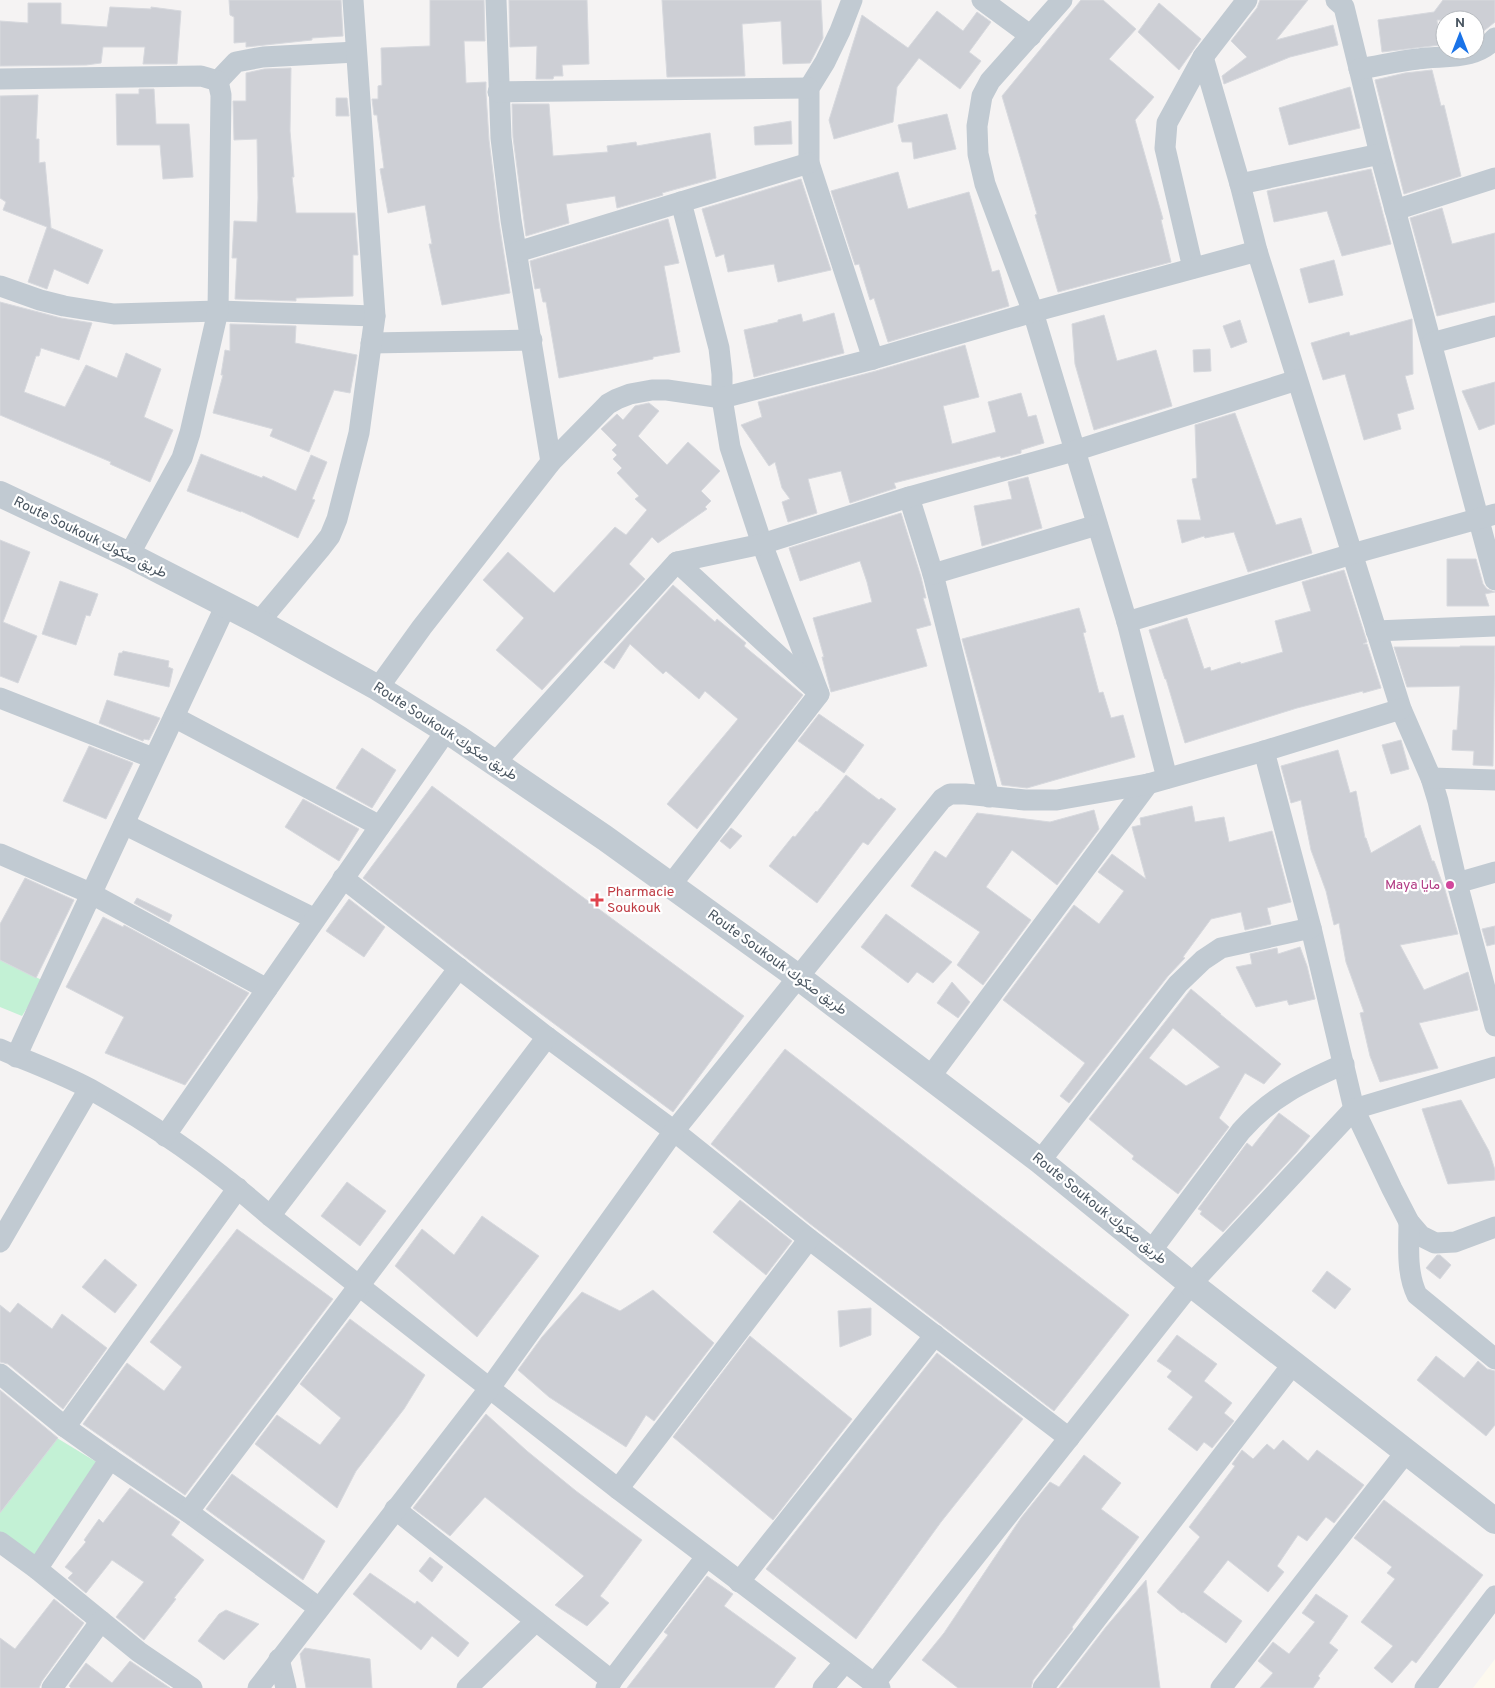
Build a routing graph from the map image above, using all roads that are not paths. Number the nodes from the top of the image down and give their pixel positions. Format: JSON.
{"nodes":[{"id":1,"x":353,"y":0,"type":"edge"},
{"id":2,"x":496,"y":0,"type":"edge"},
{"id":3,"x":852,"y":0,"type":"edge"},
{"id":4,"x":982,"y":0,"type":"edge"},
{"id":5,"x":1062,"y":0,"type":"edge"},
{"id":6,"x":1244,"y":1,"type":"edge"},
{"id":7,"x":1343,"y":2,"type":"edge"},
{"id":8,"x":1031,"y":36,"type":"junction"},
{"id":9,"x":1495,"y":38,"type":"edge"},
{"id":10,"x":356,"y":52,"type":"junction"},
{"id":11,"x":1203,"y":56,"type":"junction"},
{"id":12,"x":1359,"y":69,"type":"junction"},
{"id":13,"x":0,"y":79,"type":"edge"},
{"id":14,"x":218,"y":81,"type":"junction"},
{"id":15,"x":810,"y":88,"type":"junction"},
{"id":16,"x":498,"y":92,"type":"junction"},
{"id":17,"x":1380,"y":154,"type":"junction"},
{"id":18,"x":810,"y":163,"type":"junction"},
{"id":19,"x":1495,"y":178,"type":"edge"},
{"id":20,"x":1240,"y":184,"type":"junction"},
{"id":21,"x":681,"y":202,"type":"junction"},
{"id":22,"x":1395,"y":210,"type":"junction"},
{"id":23,"x":1257,"y":251,"type":"junction"},
{"id":24,"x":517,"y":252,"type":"junction"},
{"id":25,"x":1193,"y":268,"type":"junction"},
{"id":26,"x":0,"y":286,"type":"edge"},
{"id":27,"x":218,"y":311,"type":"junction"},
{"id":28,"x":1033,"y":312,"type":"junction"},
{"id":29,"x":376,"y":316,"type":"junction"},
{"id":30,"x":1495,"y":326,"type":"edge"},
{"id":31,"x":532,"y":340,"type":"junction"},
{"id":32,"x":371,"y":343,"type":"junction"},
{"id":33,"x":1432,"y":343,"type":"junction"},
{"id":34,"x":874,"y":359,"type":"junction"},
{"id":35,"x":1297,"y":380,"type":"junction"},
{"id":36,"x":722,"y":398,"type":"junction"},
{"id":37,"x":1074,"y":451,"type":"junction"},
{"id":38,"x":551,"y":462,"type":"junction"},
{"id":39,"x":0,"y":494,"type":"edge"},
{"id":40,"x":909,"y":497,"type":"junction"},
{"id":41,"x":1486,"y":516,"type":"edge"},
{"id":42,"x":1096,"y":525,"type":"junction"},
{"id":43,"x":762,"y":544,"type":"junction"},
{"id":44,"x":1352,"y":554,"type":"junction"},
{"id":45,"x":129,"y":555,"type":"junction"},
{"id":46,"x":677,"y":562,"type":"junction"},
{"id":47,"x":933,"y":574,"type":"junction"},
{"id":48,"x":1495,"y":580,"type":"edge"},
{"id":49,"x":226,"y":605,"type":"junction"},
{"id":50,"x":259,"y":622,"type":"junction"},
{"id":51,"x":1128,"y":622,"type":"junction"},
{"id":52,"x":1495,"y":626,"type":"edge"},
{"id":53,"x":1376,"y":631,"type":"junction"},
{"id":54,"x":378,"y":688,"type":"junction"},
{"id":55,"x":819,"y":694,"type":"junction"},
{"id":56,"x":0,"y":698,"type":"edge"},
{"id":57,"x":1401,"y":709,"type":"junction"},
{"id":58,"x":174,"y":717,"type":"junction"},
{"id":59,"x":446,"y":731,"type":"junction"},
{"id":60,"x":1264,"y":751,"type":"junction"},
{"id":61,"x":154,"y":758,"type":"junction"},
{"id":62,"x":495,"y":764,"type":"junction"},
{"id":63,"x":1431,"y":778,"type":"junction"},
{"id":64,"x":1495,"y":780,"type":"edge"},
{"id":65,"x":1158,"y":781,"type":"junction"},
{"id":66,"x":989,"y":797,"type":"junction"},
{"id":67,"x":124,"y":824,"type":"junction"},
{"id":68,"x":380,"y":826,"type":"junction"},
{"id":69,"x":0,"y":854,"type":"edge"},
{"id":70,"x":1495,"y":872,"type":"edge"},
{"id":71,"x":344,"y":878,"type":"junction"},
{"id":72,"x":1457,"y":882,"type":"junction"},
{"id":73,"x":670,"y":886,"type":"junction"},
{"id":74,"x":90,"y":893,"type":"junction"},
{"id":75,"x":315,"y":919,"type":"junction"},
{"id":76,"x":1311,"y":928,"type":"junction"},
{"id":77,"x":459,"y":968,"type":"junction"},
{"id":78,"x":798,"y":977,"type":"junction"},
{"id":79,"x":267,"y":989,"type":"junction"},
{"id":80,"x":1495,"y":1026,"type":"edge"},
{"id":81,"x":547,"y":1036,"type":"junction"},
{"id":82,"x":8,"y":1053,"type":"edge"},
{"id":83,"x":1344,"y":1064,"type":"junction"},
{"id":84,"x":1495,"y":1068,"type":"edge"},
{"id":85,"x":930,"y":1077,"type":"junction"},
{"id":86,"x":89,"y":1089,"type":"junction"},
{"id":87,"x":1354,"y":1109,"type":"junction"},
{"id":88,"x":674,"y":1131,"type":"junction"},
{"id":89,"x":164,"y":1136,"type":"junction"},
{"id":90,"x":1040,"y":1161,"type":"junction"},
{"id":91,"x":238,"y":1188,"type":"junction"},
{"id":92,"x":270,"y":1216,"type":"junction"},
{"id":93,"x":1409,"y":1222,"type":"junction"},
{"id":94,"x":1495,"y":1227,"type":"edge"},
{"id":95,"x":809,"y":1239,"type":"junction"},
{"id":96,"x":0,"y":1242,"type":"edge"},
{"id":97,"x":1151,"y":1251,"type":"junction"},
{"id":98,"x":1191,"y":1284,"type":"junction"},
{"id":99,"x":358,"y":1285,"type":"junction"},
{"id":100,"x":935,"y":1335,"type":"junction"},
{"id":101,"x":1495,"y":1360,"type":"edge"},
{"id":102,"x":1293,"y":1364,"type":"junction"},
{"id":103,"x":0,"y":1374,"type":"edge"},
{"id":104,"x":489,"y":1389,"type":"junction"},
{"id":105,"x":65,"y":1427,"type":"junction"},
{"id":106,"x":1069,"y":1438,"type":"junction"},
{"id":107,"x":1406,"y":1452,"type":"junction"},
{"id":108,"x":110,"y":1459,"type":"junction"},
{"id":109,"x":618,"y":1489,"type":"junction"},
{"id":110,"x":395,"y":1509,"type":"junction"},
{"id":111,"x":188,"y":1512,"type":"junction"},
{"id":112,"x":1495,"y":1522,"type":"edge"},
{"id":113,"x":0,"y":1542,"type":"edge"},
{"id":114,"x":706,"y":1557,"type":"junction"},
{"id":115,"x":37,"y":1569,"type":"junction"},
{"id":116,"x":739,"y":1582,"type":"junction"},
{"id":117,"x":1495,"y":1596,"type":"edge"},
{"id":118,"x":318,"y":1608,"type":"junction"},
{"id":119,"x":101,"y":1621,"type":"junction"},
{"id":120,"x":536,"y":1621,"type":"junction"},
{"id":121,"x":279,"y":1659,"type":"junction"},
{"id":122,"x":845,"y":1662,"type":"junction"},
{"id":123,"x":609,"y":1685,"type":"edge"},
{"id":124,"x":877,"y":1686,"type":"edge"},
{"id":125,"x":52,"y":1688,"type":"edge"},
{"id":126,"x":192,"y":1688,"type":"edge"},
{"id":127,"x":258,"y":1688,"type":"edge"},
{"id":128,"x":286,"y":1688,"type":"edge"},
{"id":129,"x":467,"y":1688,"type":"edge"},
{"id":130,"x":824,"y":1688,"type":"edge"},
{"id":131,"x":1043,"y":1688,"type":"edge"},
{"id":132,"x":1221,"y":1688,"type":"edge"},
{"id":133,"x":1425,"y":1688,"type":"edge"}],
"edges":[{"from":1,"to":10,"type":"street"},
{"from":2,"to":16,"type":"street"},
{"from":3,"to":15,"type":"street"},
{"from":4,"to":8,"type":"street"},
{"from":5,"to":8,"type":"street"},
{"from":6,"to":11,"type":"street"},
{"from":7,"to":12,"type":"street"},
{"from":8,"to":28,"type":"street"},
{"from":9,"to":12,"type":"street"},
{"from":10,"to":14,"type":"street"},
{"from":10,"to":29,"type":"street"},
{"from":11,"to":20,"type":"street"},
{"from":11,"to":25,"type":"street"},
{"from":12,"to":17,"type":"street"},
{"from":13,"to":14,"type":"street"},
{"from":14,"to":27,"type":"street"},
{"from":15,"to":16,"type":"street"},
{"from":15,"to":18,"type":"street"},
{"from":16,"to":24,"type":"street"},
{"from":17,"to":20,"type":"street"},
{"from":17,"to":22,"type":"street"},
{"from":18,"to":21,"type":"street"},
{"from":18,"to":34,"type":"street"},
{"from":19,"to":22,"type":"street"},
{"from":20,"to":23,"type":"street"},
{"from":21,"to":24,"type":"street"},
{"from":21,"to":36,"type":"street"},
{"from":22,"to":33,"type":"street"},
{"from":23,"to":25,"type":"street"},
{"from":23,"to":35,"type":"street"},
{"from":24,"to":31,"type":"street"},
{"from":25,"to":28,"type":"street"},
{"from":26,"to":27,"type":"street"},
{"from":27,"to":29,"type":"street"},
{"from":27,"to":45,"type":"street"},
{"from":28,"to":34,"type":"street"},
{"from":28,"to":37,"type":"street"},
{"from":29,"to":32,"type":"street"},
{"from":30,"to":33,"type":"street"},
{"from":31,"to":32,"type":"street"},
{"from":31,"to":38,"type":"street"},
{"from":32,"to":50,"type":"street"},
{"from":33,"to":41,"type":"street"},
{"from":34,"to":36,"type":"street"},
{"from":35,"to":37,"type":"street"},
{"from":35,"to":44,"type":"street"},
{"from":36,"to":38,"type":"street"},
{"from":36,"to":43,"type":"street"},
{"from":37,"to":40,"type":"street"},
{"from":37,"to":42,"type":"street"},
{"from":38,"to":54,"type":"street"},
{"from":39,"to":45,"type":"street","name":"Route Soukouk طريق صكوك"},
{"from":40,"to":43,"type":"street"},
{"from":40,"to":47,"type":"street"},
{"from":41,"to":44,"type":"street"},
{"from":41,"to":48,"type":"street"},
{"from":42,"to":47,"type":"street"},
{"from":42,"to":51,"type":"street"},
{"from":43,"to":46,"type":"street"},
{"from":43,"to":55,"type":"street"},
{"from":44,"to":51,"type":"street"},
{"from":44,"to":53,"type":"street"},
{"from":45,"to":49,"type":"street","name":"Route Soukouk طريق صكوك"},
{"from":46,"to":55,"type":"street"},
{"from":46,"to":62,"type":"street"},
{"from":47,"to":66,"type":"street"},
{"from":49,"to":50,"type":"street","name":"Route Soukouk طريق صكوك"},
{"from":49,"to":58,"type":"street"},
{"from":50,"to":54,"type":"street","name":"Route Soukouk طريق صكوك"},
{"from":51,"to":65,"type":"street"},
{"from":52,"to":53,"type":"street"},
{"from":53,"to":57,"type":"street"},
{"from":54,"to":59,"type":"street","name":"Route Soukouk طريق صكوك"},
{"from":55,"to":73,"type":"street"},
{"from":56,"to":61,"type":"street"},
{"from":57,"to":60,"type":"street"},
{"from":57,"to":63,"type":"street"},
{"from":58,"to":61,"type":"street"},
{"from":58,"to":68,"type":"street"},
{"from":59,"to":62,"type":"street","name":"Route Soukouk طريق صكوك"},
{"from":59,"to":68,"type":"street"},
{"from":60,"to":65,"type":"street"},
{"from":60,"to":76,"type":"street"},
{"from":61,"to":67,"type":"street"},
{"from":62,"to":73,"type":"street","name":"Route Soukouk طريق صكوك"},
{"from":63,"to":64,"type":"street"},
{"from":63,"to":72,"type":"street"},
{"from":65,"to":66,"type":"street"},
{"from":65,"to":85,"type":"street"},
{"from":66,"to":78,"type":"street"},
{"from":67,"to":74,"type":"street"},
{"from":67,"to":75,"type":"street"},
{"from":68,"to":71,"type":"street"},
{"from":69,"to":74,"type":"street"},
{"from":70,"to":72,"type":"street"},
{"from":71,"to":75,"type":"street"},
{"from":71,"to":77,"type":"street"},
{"from":72,"to":80,"type":"street"},
{"from":73,"to":78,"type":"street","name":"Route Soukouk طريق صكوك"},
{"from":74,"to":79,"type":"street"},
{"from":74,"to":82,"type":"street"},
{"from":75,"to":79,"type":"street"},
{"from":76,"to":83,"type":"street"},
{"from":76,"to":90,"type":"street"},
{"from":77,"to":81,"type":"street"},
{"from":77,"to":92,"type":"street"},
{"from":78,"to":85,"type":"street","name":"Route Soukouk طريق صكوك"},
{"from":78,"to":88,"type":"street"},
{"from":79,"to":89,"type":"street"},
{"from":81,"to":88,"type":"street"},
{"from":81,"to":99,"type":"street"},
{"from":82,"to":86,"type":"street"},
{"from":83,"to":87,"type":"street"},
{"from":83,"to":97,"type":"street"},
{"from":84,"to":87,"type":"street"},
{"from":85,"to":90,"type":"street","name":"Route Soukouk طريق صكوك"},
{"from":86,"to":89,"type":"street"},
{"from":86,"to":96,"type":"street"},
{"from":87,"to":93,"type":"street"},
{"from":87,"to":98,"type":"street"},
{"from":88,"to":95,"type":"street"},
{"from":88,"to":104,"type":"street"},
{"from":89,"to":91,"type":"street"},
{"from":90,"to":97,"type":"street","name":"Route Soukouk طريق صكوك"},
{"from":91,"to":92,"type":"street"},
{"from":91,"to":105,"type":"street"},
{"from":92,"to":99,"type":"street"},
{"from":93,"to":94,"type":"street"},
{"from":93,"to":101,"type":"street"},
{"from":95,"to":100,"type":"street"},
{"from":95,"to":109,"type":"street"},
{"from":97,"to":98,"type":"street","name":"Route Soukouk طريق صكوك"},
{"from":98,"to":102,"type":"street","name":"Route Soukouk طريق صكوك"},
{"from":98,"to":106,"type":"street"},
{"from":99,"to":104,"type":"street"},
{"from":99,"to":111,"type":"street"},
{"from":100,"to":106,"type":"street"},
{"from":100,"to":116,"type":"street"},
{"from":102,"to":107,"type":"street","name":"Route Soukouk طريق صكوك"},
{"from":102,"to":131,"type":"street"},
{"from":103,"to":105,"type":"street"},
{"from":104,"to":109,"type":"street"},
{"from":104,"to":110,"type":"street"},
{"from":105,"to":108,"type":"street"},
{"from":106,"to":124,"type":"street"},
{"from":107,"to":112,"type":"street","name":"Route Soukouk طريق صكوك"},
{"from":107,"to":132,"type":"street"},
{"from":108,"to":111,"type":"street"},
{"from":108,"to":115,"type":"street"},
{"from":109,"to":114,"type":"street"},
{"from":110,"to":118,"type":"street"},
{"from":110,"to":120,"type":"street"},
{"from":111,"to":118,"type":"street"},
{"from":113,"to":115,"type":"street"},
{"from":114,"to":116,"type":"street"},
{"from":114,"to":123,"type":"street"},
{"from":115,"to":119,"type":"street"},
{"from":116,"to":122,"type":"street"},
{"from":117,"to":133,"type":"street"},
{"from":118,"to":121,"type":"street"},
{"from":119,"to":125,"type":"street"},
{"from":119,"to":126,"type":"street"},
{"from":120,"to":123,"type":"street"},
{"from":120,"to":129,"type":"street"},
{"from":121,"to":127,"type":"street"},
{"from":121,"to":128,"type":"street"},
{"from":122,"to":124,"type":"street"},
{"from":122,"to":130,"type":"street"}]}
